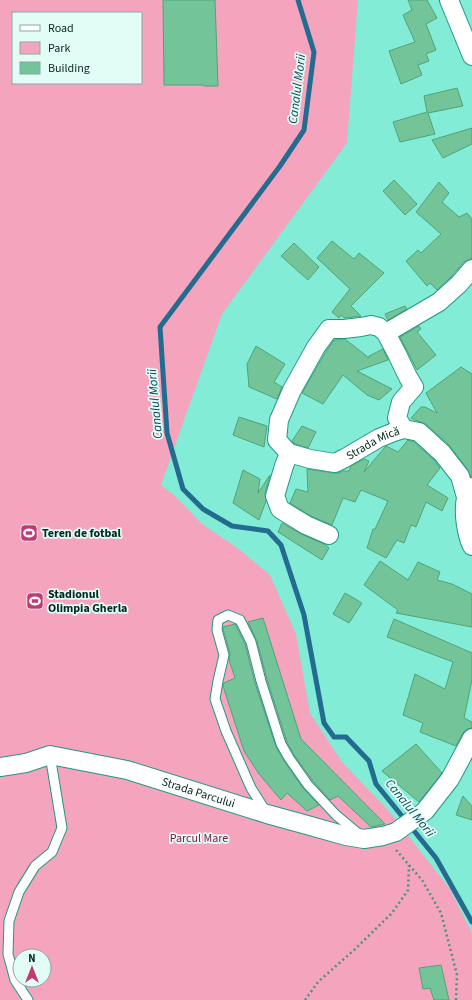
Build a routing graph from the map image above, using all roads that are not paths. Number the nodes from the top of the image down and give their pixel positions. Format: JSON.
{"nodes":[{"id":1,"x":449,"y":0,"type":"edge"},
{"id":2,"x":472,"y":56,"type":"edge"},
{"id":3,"x":472,"y":269,"type":"edge"},
{"id":4,"x":386,"y":333,"type":"junction"},
{"id":5,"x":404,"y":429,"type":"junction"},
{"id":6,"x":289,"y":453,"type":"junction"},
{"id":7,"x":469,"y":492,"type":"edge"},
{"id":8,"x":329,"y":535,"type":"dead end"},
{"id":9,"x":472,"y":546,"type":"edge"},
{"id":10,"x":472,"y":738,"type":"edge"},
{"id":11,"x":50,"y":755,"type":"junction"},
{"id":12,"x":0,"y":767,"type":"edge"},
{"id":13,"x":267,"y":814,"type":"junction"},
{"id":14,"x":364,"y":839,"type":"junction"},
{"id":15,"x":28,"y":1000,"type":"edge"}],
"edges":[{"from":1,"to":2,"type":"street"},
{"from":3,"to":4,"type":"street"},
{"from":4,"to":5,"type":"street"},
{"from":4,"to":6,"type":"street"},
{"from":5,"to":6,"type":"street","name":"Strada Mică"},
{"from":5,"to":7,"type":"street","name":"Strada Mică"},
{"from":6,"to":8,"type":"street"},
{"from":7,"to":9,"type":"street","name":"Strada Mică"},
{"from":10,"to":14,"type":"street","name":"Strada Parcului"},
{"from":11,"to":12,"type":"street","name":"Strada Parcului"},
{"from":11,"to":13,"type":"street","name":"Strada Parcului"},
{"from":11,"to":15,"type":"lane"},
{"from":13,"to":14,"type":"street","name":"Strada Parcului"},
{"from":13,"to":14,"type":"lane"}]}
